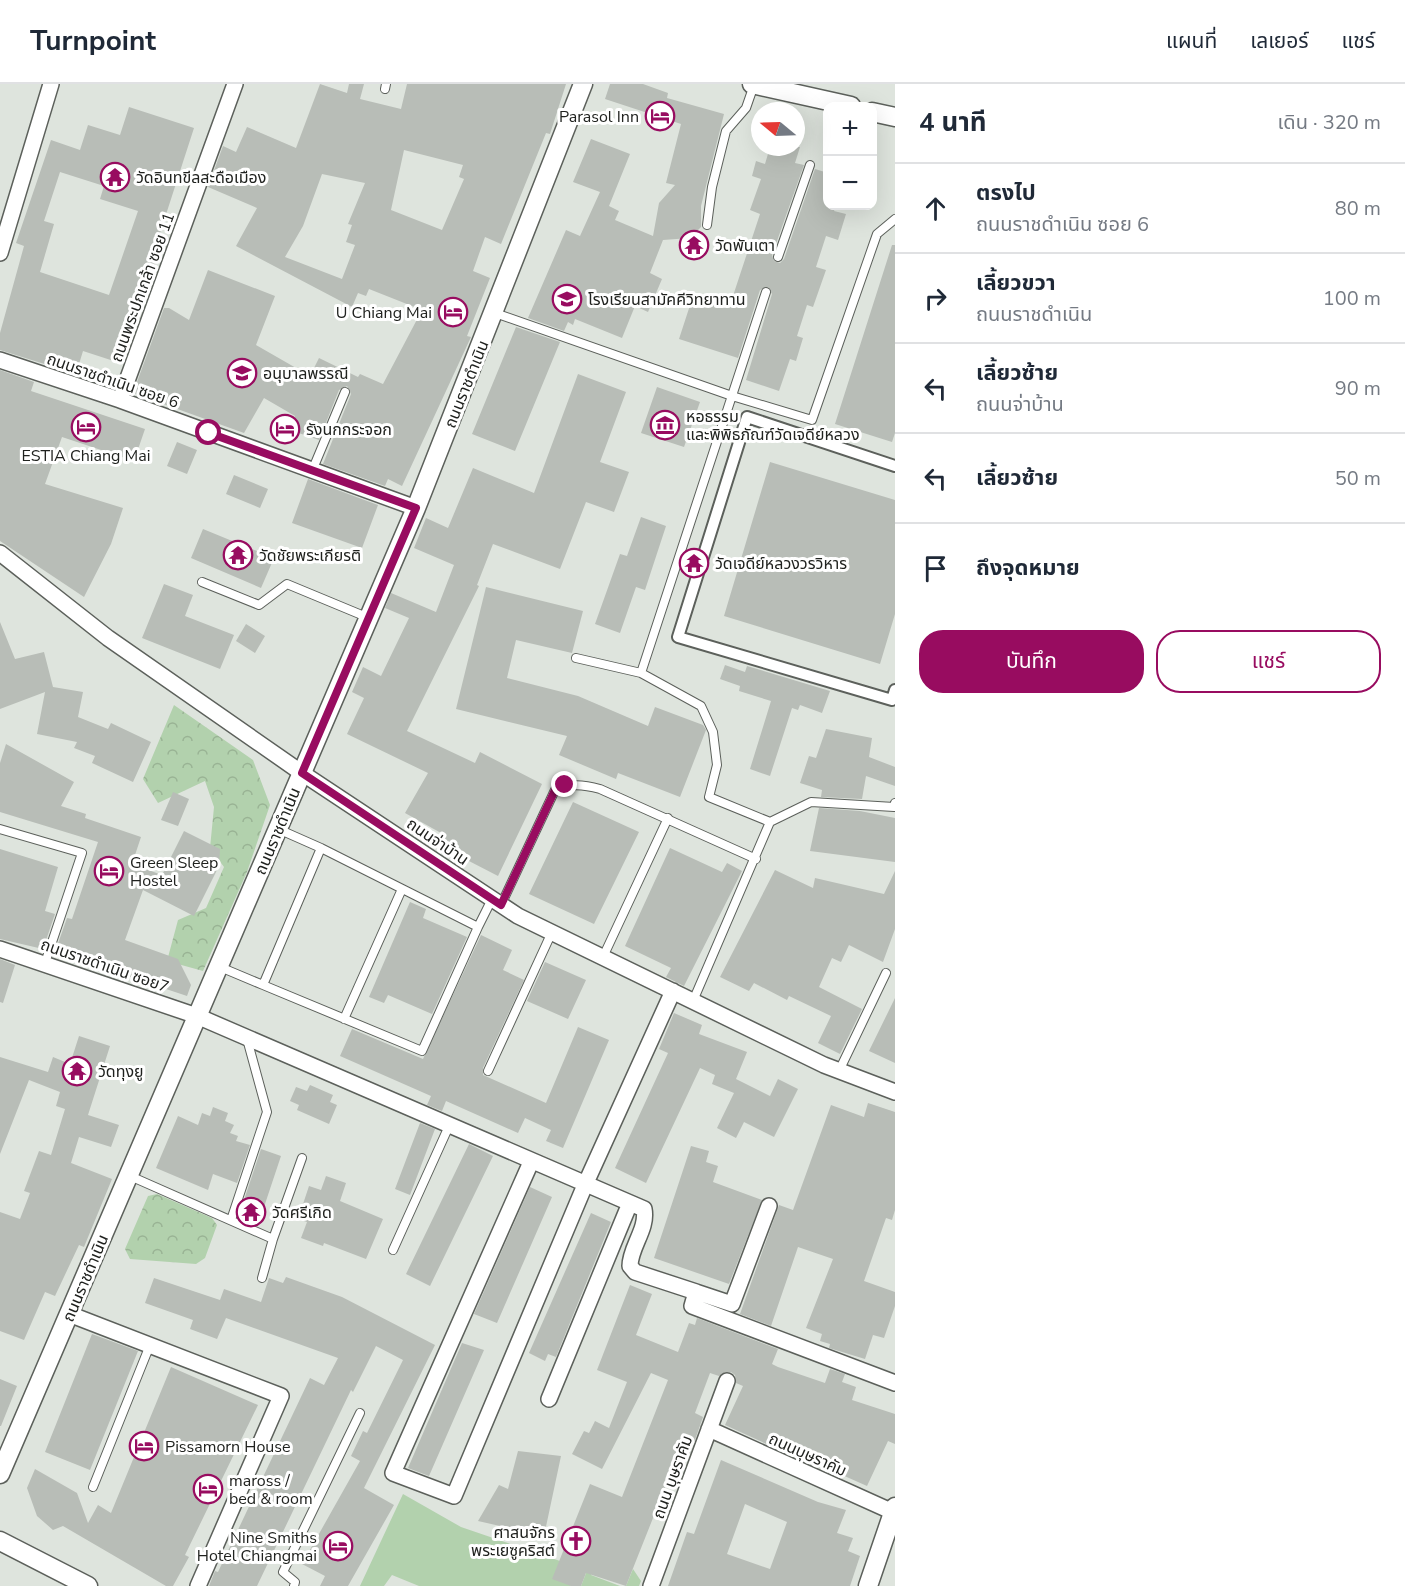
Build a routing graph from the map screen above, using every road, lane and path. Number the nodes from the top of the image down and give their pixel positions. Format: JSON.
{"nodes":[{"id":1,"x":51,"y":84,"type":"edge"},
{"id":2,"x":235,"y":84,"type":"edge"},
{"id":3,"x":583,"y":84,"type":"edge"},
{"id":4,"x":753,"y":84,"type":"edge"},
{"id":5,"x":796,"y":89,"type":"edge"},
{"id":6,"x":838,"y":102,"type":"edge"},
{"id":7,"x":877,"y":112,"type":"edge"},
{"id":8,"x":895,"y":117,"type":"edge"},
{"id":9,"x":810,"y":165,"type":"dead end"},
{"id":10,"x":895,"y":219,"type":"edge"},
{"id":11,"x":707,"y":225,"type":"dead end"},
{"id":12,"x":0,"y":253,"type":"edge"},
{"id":13,"x":778,"y":257,"type":"dead end"},
{"id":14,"x":766,"y":292,"type":"dead end"},
{"id":15,"x":495,"y":313,"type":"junction"},
{"id":16,"x":0,"y":360,"type":"edge"},
{"id":17,"x":345,"y":392,"type":"dead end"},
{"id":18,"x":732,"y":396,"type":"junction"},
{"id":19,"x":120,"y":400,"type":"junction"},
{"id":20,"x":895,"y":466,"type":"edge"},
{"id":21,"x":312,"y":471,"type":"junction"},
{"id":22,"x":416,"y":508,"type":"junction"},
{"id":23,"x":0,"y":553,"type":"edge"},
{"id":24,"x":202,"y":582,"type":"dead end"},
{"id":25,"x":369,"y":618,"type":"junction"},
{"id":26,"x":576,"y":658,"type":"dead end"},
{"id":27,"x":641,"y":673,"type":"junction"},
{"id":28,"x":895,"y":690,"type":"edge"},
{"id":29,"x":302,"y":773,"type":"junction"},
{"id":30,"x":895,"y":803,"type":"edge"},
{"id":31,"x":668,"y":818,"type":"junction"},
{"id":32,"x":770,"y":822,"type":"junction"},
{"id":33,"x":0,"y":829,"type":"edge"},
{"id":34,"x":278,"y":829,"type":"junction"},
{"id":35,"x":321,"y":848,"type":"junction"},
{"id":36,"x":756,"y":859,"type":"junction"},
{"id":37,"x":402,"y":889,"type":"junction"},
{"id":38,"x":497,"y":902,"type":"junction"},
{"id":39,"x":477,"y":927,"type":"junction"},
{"id":40,"x":552,"y":932,"type":"junction"},
{"id":41,"x":0,"y":950,"type":"edge"},
{"id":42,"x":603,"y":957,"type":"junction"},
{"id":43,"x":45,"y":963,"type":"junction"},
{"id":44,"x":219,"y":966,"type":"junction"},
{"id":45,"x":886,"y":973,"type":"dead end"},
{"id":46,"x":263,"y":985,"type":"junction"},
{"id":47,"x":672,"y":991,"type":"junction"},
{"id":48,"x":693,"y":1001,"type":"junction"},
{"id":49,"x":197,"y":1016,"type":"junction"},
{"id":50,"x":344,"y":1019,"type":"junction"},
{"id":51,"x":247,"y":1037,"type":"junction"},
{"id":52,"x":488,"y":1071,"type":"dead end"},
{"id":53,"x":839,"y":1071,"type":"junction"},
{"id":54,"x":895,"y":1092,"type":"edge"},
{"id":55,"x":449,"y":1126,"type":"junction"},
{"id":56,"x":302,"y":1158,"type":"dead end"},
{"id":57,"x":531,"y":1162,"type":"junction"},
{"id":58,"x":129,"y":1175,"type":"junction"},
{"id":59,"x":585,"y":1185,"type":"junction"},
{"id":60,"x":630,"y":1203,"type":"junction"},
{"id":61,"x":769,"y":1206,"type":"dead end"},
{"id":62,"x":231,"y":1220,"type":"junction"},
{"id":63,"x":273,"y":1239,"type":"junction"},
{"id":64,"x":393,"y":1250,"type":"dead end"},
{"id":65,"x":262,"y":1278,"type":"dead end"},
{"id":66,"x":696,"y":1292,"type":"junction"},
{"id":67,"x":69,"y":1314,"type":"junction"},
{"id":68,"x":150,"y":1346,"type":"junction"},
{"id":69,"x":727,"y":1381,"type":"dead end"},
{"id":70,"x":895,"y":1383,"type":"edge"},
{"id":71,"x":549,"y":1399,"type":"dead end"},
{"id":72,"x":360,"y":1413,"type":"dead end"},
{"id":73,"x":709,"y":1429,"type":"junction"},
{"id":74,"x":0,"y":1474,"type":"edge"},
{"id":75,"x":93,"y":1487,"type":"dead end"},
{"id":76,"x":894,"y":1510,"type":"edge"},
{"id":77,"x":0,"y":1541,"type":"edge"},
{"id":78,"x":870,"y":1585,"type":"edge"},
{"id":79,"x":88,"y":1586,"type":"edge"},
{"id":80,"x":198,"y":1586,"type":"edge"},
{"id":81,"x":294,"y":1586,"type":"edge"},
{"id":82,"x":651,"y":1586,"type":"edge"}],
"edges":[{"from":1,"to":12,"type":"street"},
{"from":2,"to":19,"type":"street","name":"ถนนพระปกเกล้า ซอย 11"},
{"from":3,"to":15,"type":"street","name":"ถนนราชดำเนิน"},
{"from":4,"to":5,"type":"street"},
{"from":4,"to":11,"type":"lane"},
{"from":5,"to":6,"type":"street"},
{"from":7,"to":8,"type":"street"},
{"from":9,"to":13,"type":"lane"},
{"from":10,"to":18,"type":"lane"},
{"from":14,"to":18,"type":"lane"},
{"from":15,"to":18,"type":"lane"},
{"from":15,"to":22,"type":"street","name":"ถนนราชดำเนิน"},
{"from":16,"to":19,"type":"street","name":"ถนนราชดำเนิน ซอย 6"},
{"from":17,"to":21,"type":"lane"},
{"from":18,"to":27,"type":"lane"},
{"from":19,"to":21,"type":"street","name":"ถนนราชดำเนิน ซอย 6"},
{"from":20,"to":28,"type":"street"},
{"from":21,"to":22,"type":"street","name":"ถนนราชดำเนิน ซอย 6"},
{"from":22,"to":25,"type":"street","name":"ถนนราชดำเนิน"},
{"from":23,"to":29,"type":"street","name":"ถนนจ่าบ้าน"},
{"from":24,"to":25,"type":"lane"},
{"from":25,"to":29,"type":"street","name":"ถนนราชดำเนิน"},
{"from":26,"to":27,"type":"lane"},
{"from":27,"to":32,"type":"lane"},
{"from":29,"to":34,"type":"street","name":"ถนนราชดำเนิน"},
{"from":29,"to":38,"type":"street","name":"ถนนจ่าบ้าน"},
{"from":30,"to":32,"type":"lane"},
{"from":31,"to":36,"type":"lane"},
{"from":31,"to":38,"type":"lane"},
{"from":31,"to":42,"type":"lane"},
{"from":32,"to":36,"type":"lane"},
{"from":33,"to":43,"type":"lane"},
{"from":34,"to":35,"type":"lane"},
{"from":34,"to":44,"type":"street","name":"ถนนราชดำเนิน"},
{"from":35,"to":37,"type":"lane"},
{"from":35,"to":46,"type":"lane"},
{"from":36,"to":48,"type":"lane"},
{"from":37,"to":39,"type":"lane"},
{"from":37,"to":50,"type":"lane"},
{"from":38,"to":39,"type":"lane"},
{"from":38,"to":40,"type":"street","name":"ถนนจ่าบ้าน"},
{"from":39,"to":50,"type":"lane"},
{"from":40,"to":42,"type":"street","name":"ถนนจ่าบ้าน"},
{"from":40,"to":52,"type":"lane"},
{"from":41,"to":43,"type":"street","name":"ถนนราชดำเนิน ซอย7"},
{"from":42,"to":47,"type":"street","name":"ถนนจ่าบ้าน"},
{"from":43,"to":49,"type":"street","name":"ถนนราชดำเนิน ซอย7"},
{"from":44,"to":46,"type":"lane"},
{"from":44,"to":49,"type":"street","name":"ถนนราชดำเนิน"},
{"from":45,"to":53,"type":"lane"},
{"from":46,"to":50,"type":"lane"},
{"from":47,"to":48,"type":"street","name":"ถนนจ่าบ้าน"},
{"from":47,"to":59,"type":"street"},
{"from":48,"to":53,"type":"street","name":"ถนนจ่าบ้าน"},
{"from":49,"to":51,"type":"street","name":"ถนนราชดำเนิน ซอย7"},
{"from":49,"to":58,"type":"street","name":"ถนนราชดำเนิน"},
{"from":51,"to":55,"type":"street","name":"ถนนราชดำเนิน ซอย7"},
{"from":51,"to":62,"type":"lane"},
{"from":53,"to":54,"type":"street","name":"ถนนจ่าบ้าน"},
{"from":55,"to":57,"type":"street","name":"ถนนราชดำเนิน ซอย7"},
{"from":55,"to":64,"type":"lane"},
{"from":56,"to":63,"type":"lane"},
{"from":57,"to":59,"type":"street","name":"ถนนราชดำเนิน ซอย7"},
{"from":57,"to":59,"type":"street"},
{"from":58,"to":62,"type":"lane"},
{"from":58,"to":67,"type":"street","name":"ถนนราชดำเนิน"},
{"from":59,"to":60,"type":"street","name":"ถนนราชดำเนิน ซอย7"},
{"from":60,"to":66,"type":"street"},
{"from":60,"to":71,"type":"street"},
{"from":61,"to":66,"type":"street"},
{"from":62,"to":63,"type":"lane"},
{"from":63,"to":65,"type":"lane"},
{"from":66,"to":70,"type":"street"},
{"from":67,"to":68,"type":"street"},
{"from":67,"to":74,"type":"street","name":"ถนนราชดำเนิน"},
{"from":68,"to":75,"type":"lane"},
{"from":68,"to":80,"type":"street"},
{"from":69,"to":73,"type":"street","name":"ถนน บุษราคัม"},
{"from":72,"to":81,"type":"lane"},
{"from":73,"to":76,"type":"street","name":"ถนนบุษราคัม"},
{"from":73,"to":82,"type":"street","name":"ถนน บุษราคัม"},
{"from":76,"to":78,"type":"street"},
{"from":77,"to":79,"type":"street"}]}
